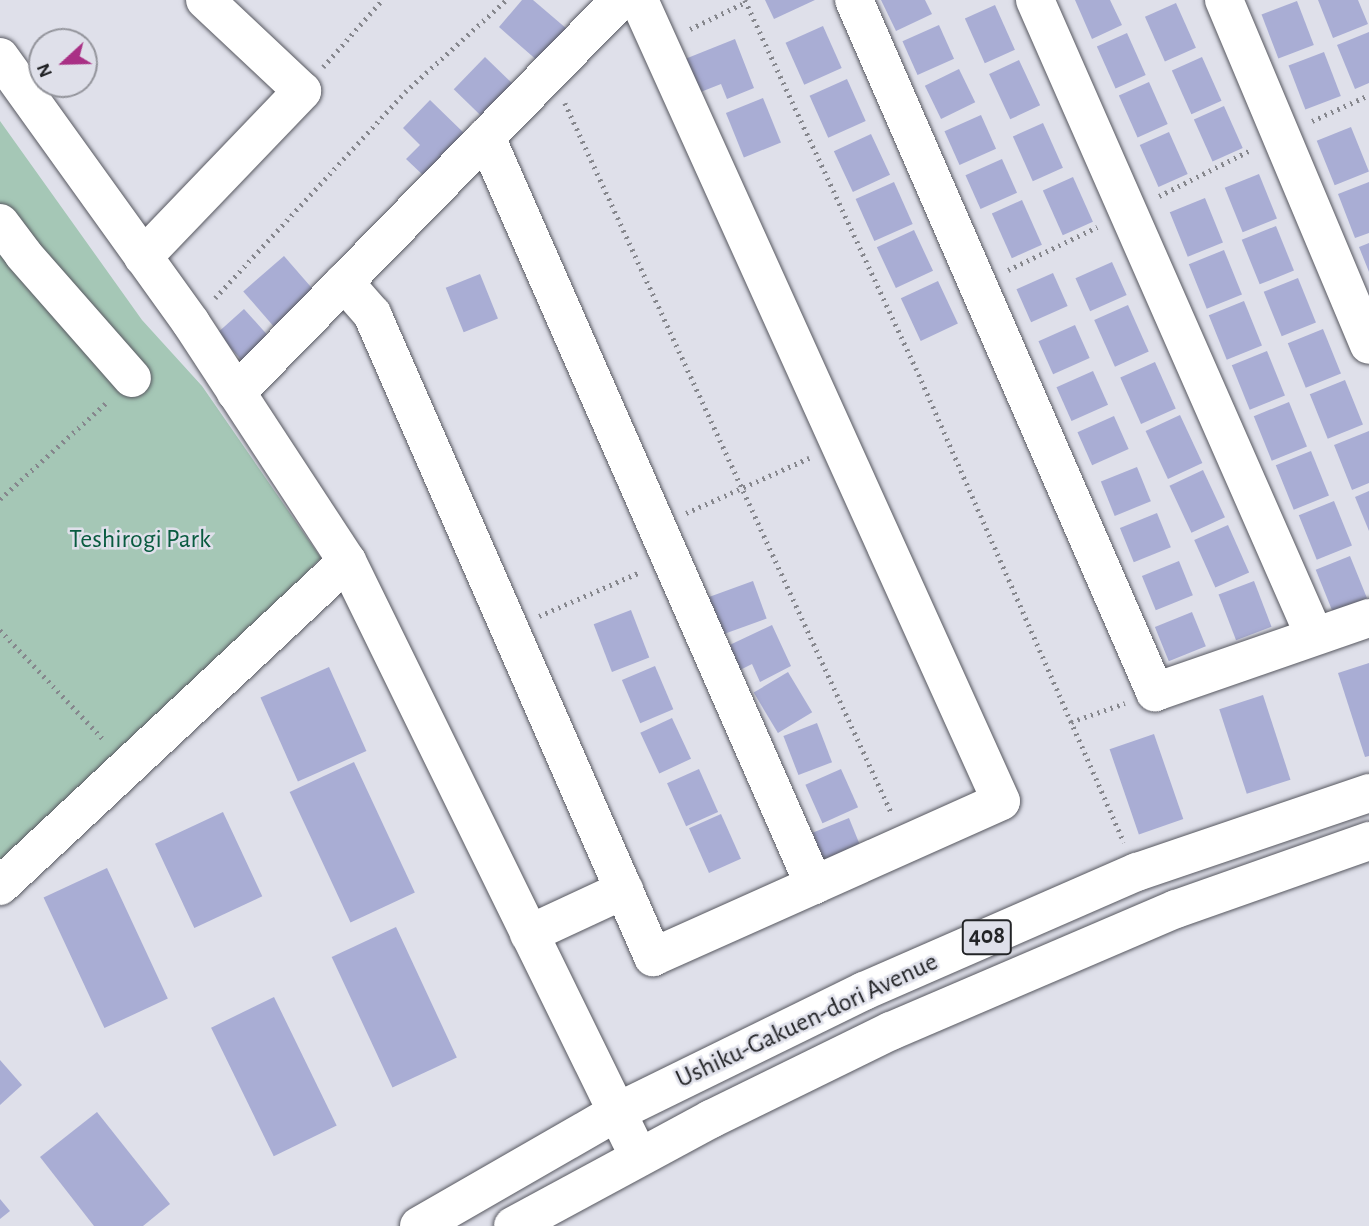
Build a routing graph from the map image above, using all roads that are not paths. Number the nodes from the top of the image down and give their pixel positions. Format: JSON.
{"nodes":[{"id":1,"x":205,"y":0,"type":"edge"},
{"id":2,"x":620,"y":0,"type":"edge"},
{"id":3,"x":639,"y":0,"type":"edge"},
{"id":4,"x":854,"y":0,"type":"edge"},
{"id":5,"x":1035,"y":0,"type":"edge"},
{"id":6,"x":1224,"y":0,"type":"edge"},
{"id":7,"x":0,"y":57,"type":"edge"},
{"id":8,"x":486,"y":137,"type":"junction"},
{"id":9,"x":0,"y":223,"type":"edge"},
{"id":10,"x":143,"y":257,"type":"junction"},
{"id":11,"x":344,"y":282,"type":"junction"},
{"id":12,"x":1369,"y":345,"type":"edge"},
{"id":13,"x":132,"y":378,"type":"road end"},
{"id":14,"x":236,"y":393,"type":"junction"},
{"id":15,"x":347,"y":561,"type":"junction"},
{"id":16,"x":1369,"y":618,"type":"edge"},
{"id":17,"x":1314,"y":635,"type":"junction"},
{"id":18,"x":1369,"y":793,"type":"edge"},
{"id":19,"x":1369,"y":841,"type":"edge"},
{"id":20,"x":814,"y":885,"type":"junction"},
{"id":21,"x":0,"y":886,"type":"edge"},
{"id":22,"x":624,"y":890,"type":"junction"},
{"id":23,"x":529,"y":934,"type":"junction"},
{"id":24,"x":617,"y":1112,"type":"junction"},
{"id":25,"x":639,"y":1157,"type":"junction"},
{"id":26,"x":419,"y":1226,"type":"edge"},
{"id":27,"x":513,"y":1226,"type":"edge"}],
"edges":[{"from":1,"to":10,"type":"main road"},
{"from":2,"to":8,"type":"main road"},
{"from":3,"to":20,"type":"main road"},
{"from":4,"to":17,"type":"main road"},
{"from":5,"to":17,"type":"main road"},
{"from":6,"to":12,"type":"main road"},
{"from":7,"to":10,"type":"main road"},
{"from":8,"to":11,"type":"main road"},
{"from":8,"to":20,"type":"main road"},
{"from":9,"to":13,"type":"main road"},
{"from":10,"to":14,"type":"main road"},
{"from":11,"to":14,"type":"main road"},
{"from":11,"to":22,"type":"main road"},
{"from":14,"to":15,"type":"main road"},
{"from":15,"to":21,"type":"main road"},
{"from":15,"to":23,"type":"main road"},
{"from":16,"to":17,"type":"main road"},
{"from":18,"to":24,"type":"main road","name":"Ushiku-Gakuen-dori Avenue","number":"408"},
{"from":19,"to":25,"type":"main road","name":"Ushiku-Gakuen-dori Avenue","number":"408"},
{"from":20,"to":22,"type":"main road"},
{"from":22,"to":23,"type":"main road"},
{"from":23,"to":24,"type":"main road"},
{"from":24,"to":25,"type":"main road"},
{"from":24,"to":26,"type":"main road","name":"Ushiku-Gakuen-dori Avenue","number":"408"},
{"from":25,"to":27,"type":"main road","name":"Ushiku-Gakuen-dori Avenue","number":"408"}]}
